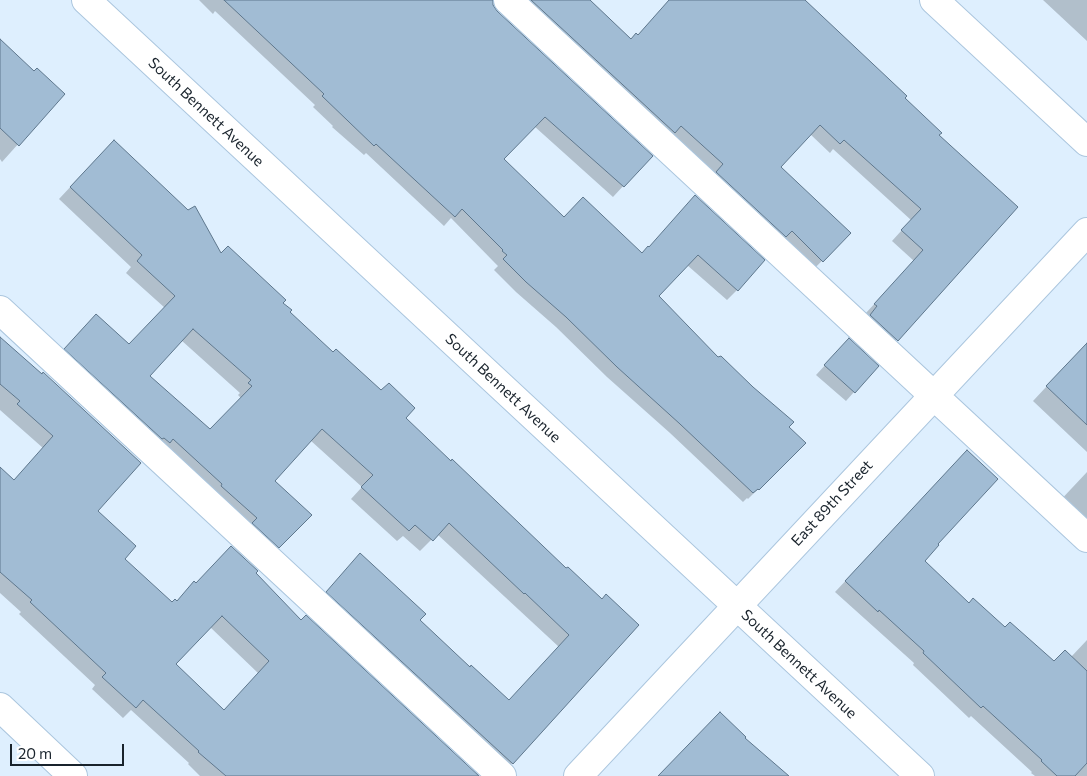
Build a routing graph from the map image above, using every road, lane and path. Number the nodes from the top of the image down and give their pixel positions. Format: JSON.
{"nodes":[{"id":1,"x":86,"y":0,"type":"edge"},
{"id":2,"x":508,"y":0,"type":"edge"},
{"id":3,"x":934,"y":0,"type":"edge"},
{"id":4,"x":1087,"y":142,"type":"edge"},
{"id":5,"x":1087,"y":232,"type":"edge"},
{"id":6,"x":0,"y":310,"type":"edge"},
{"id":7,"x":934,"y":394,"type":"junction"},
{"id":8,"x":1087,"y":538,"type":"edge"},
{"id":9,"x":736,"y":605,"type":"junction"},
{"id":10,"x":0,"y":707,"type":"edge"},
{"id":11,"x":73,"y":776,"type":"edge"},
{"id":12,"x":502,"y":776,"type":"edge"},
{"id":13,"x":578,"y":776,"type":"edge"},
{"id":14,"x":920,"y":776,"type":"edge"}],
"edges":[{"from":1,"to":9,"type":"street","name":"South Bennett Avenue"},
{"from":2,"to":7,"type":"street"},
{"from":3,"to":4,"type":"street"},
{"from":5,"to":7,"type":"street","name":"East 89th Street"},
{"from":6,"to":12,"type":"street"},
{"from":7,"to":8,"type":"street"},
{"from":7,"to":9,"type":"street","name":"East 89th Street"},
{"from":9,"to":13,"type":"street","name":"East 89th Street"},
{"from":9,"to":14,"type":"street","name":"South Bennett Avenue"},
{"from":10,"to":11,"type":"street"}]}
